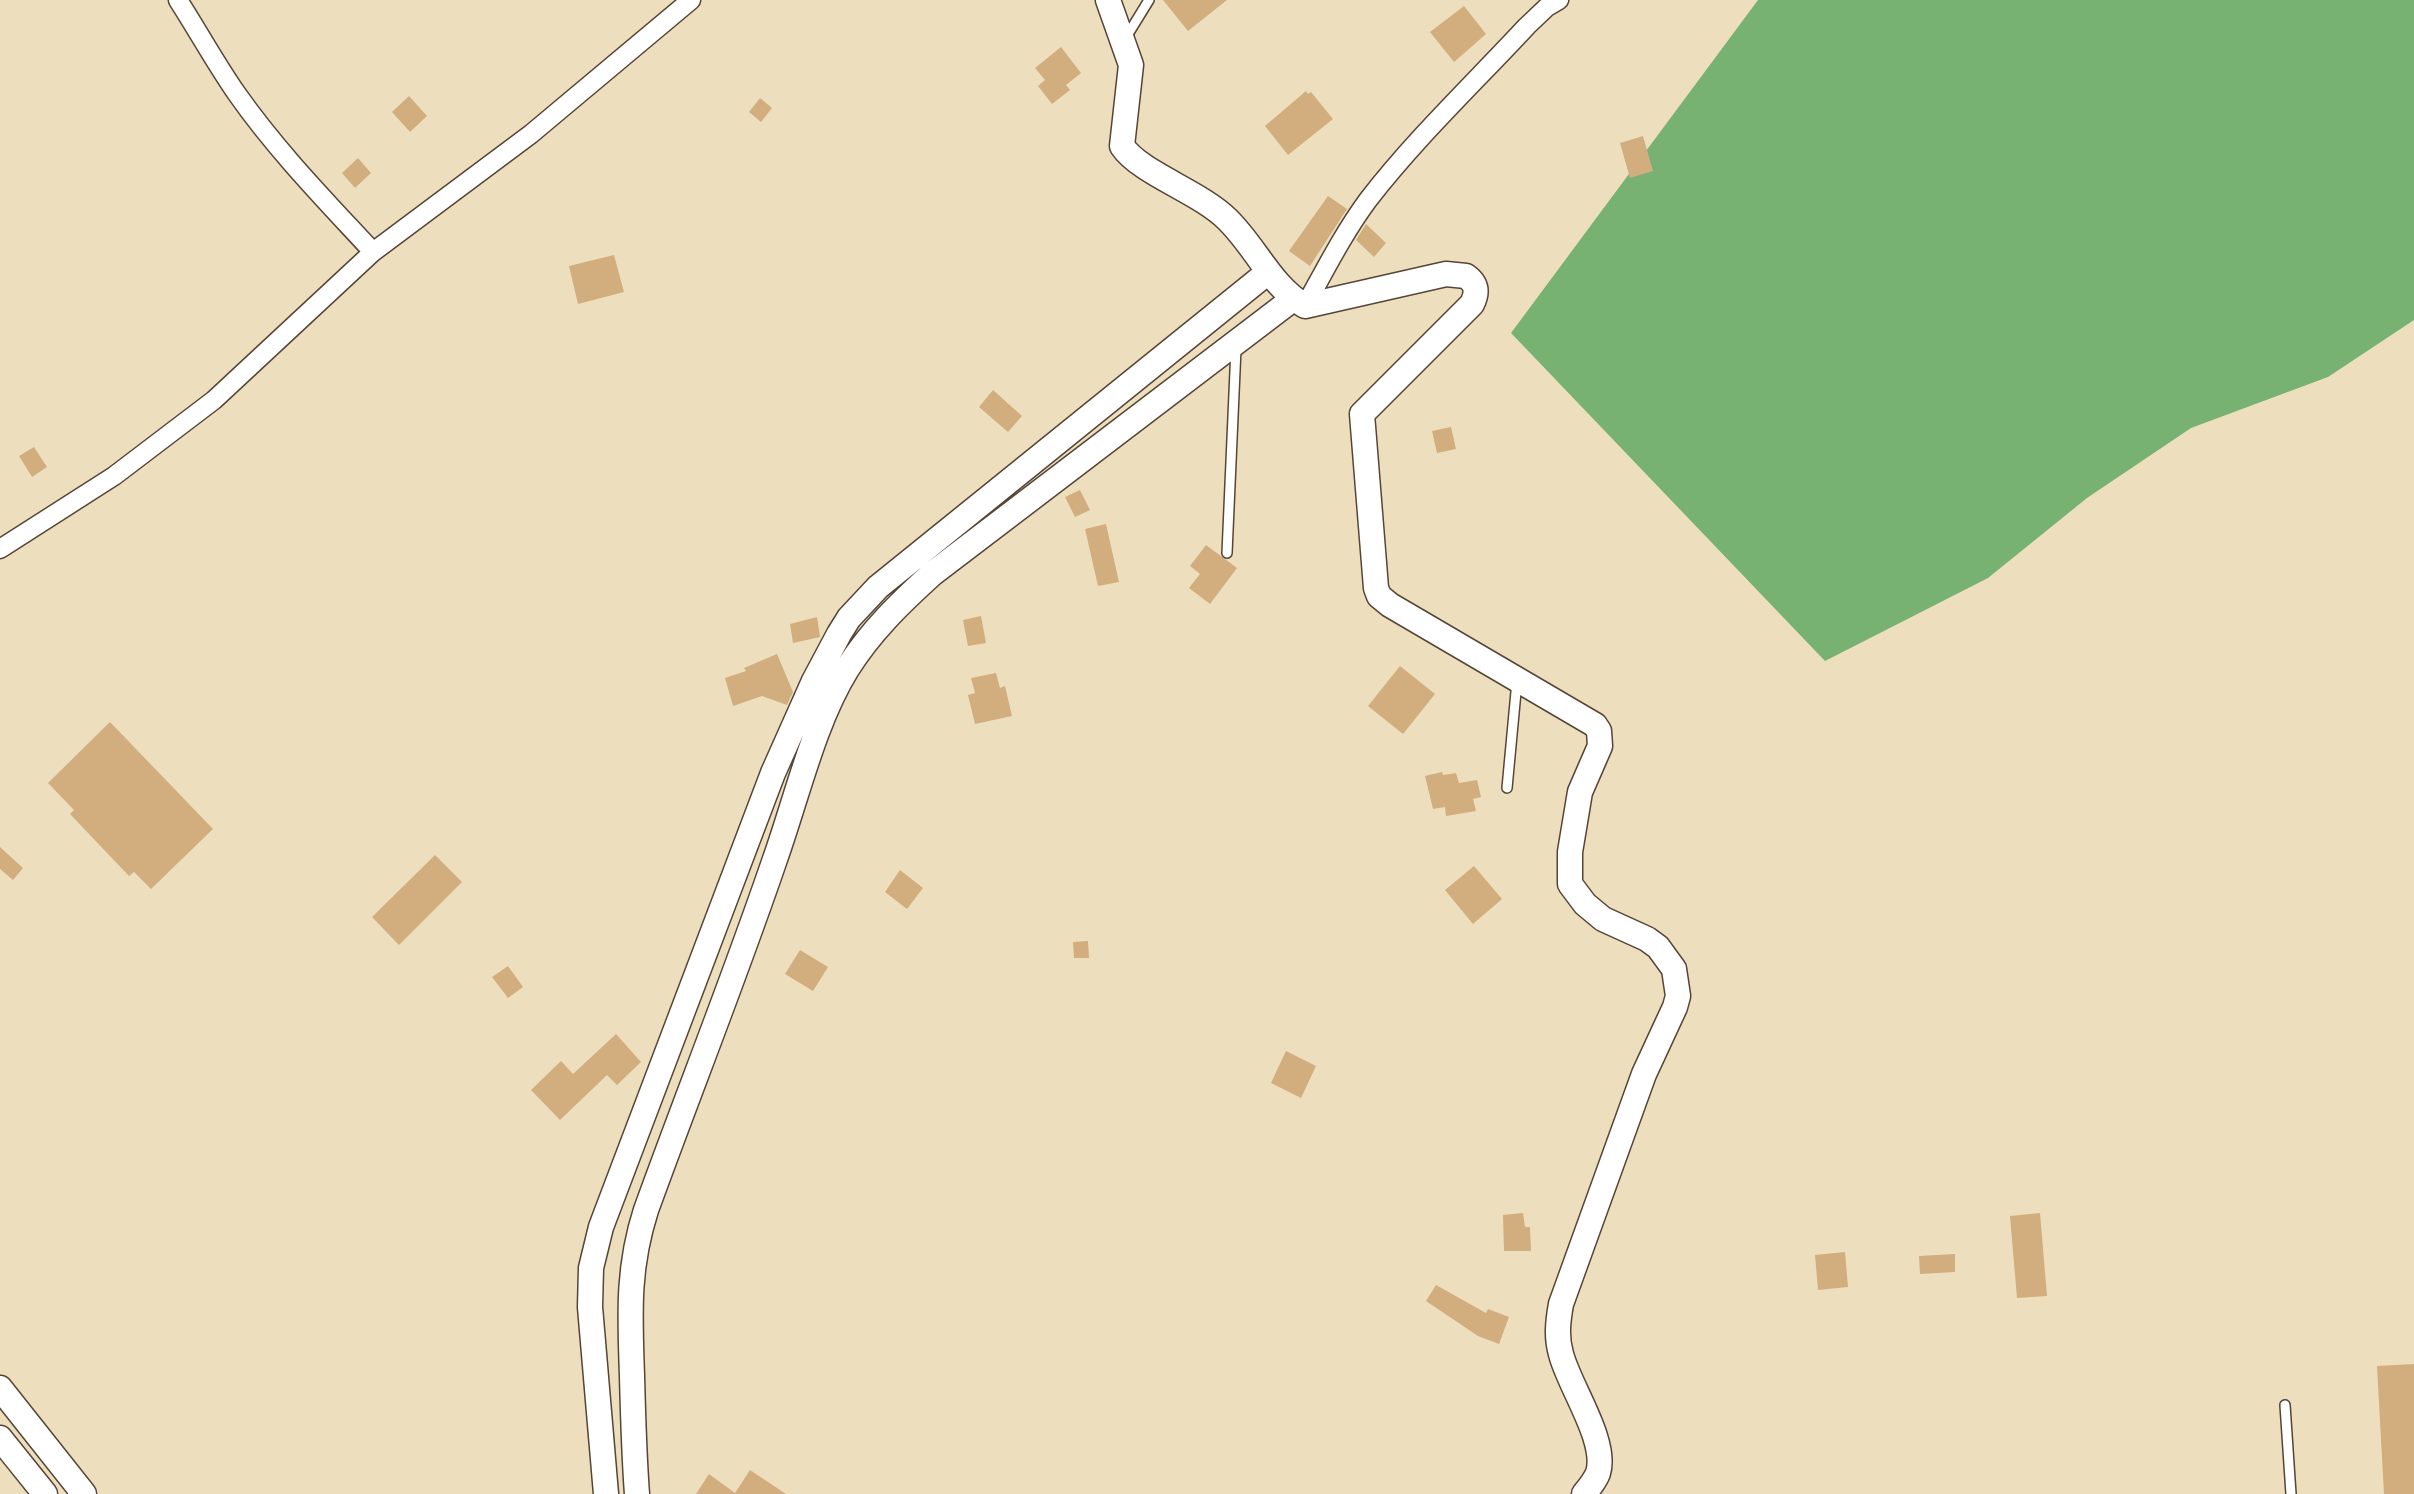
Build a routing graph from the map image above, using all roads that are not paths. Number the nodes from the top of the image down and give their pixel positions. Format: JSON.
{"nodes":[{"id":1,"x":178,"y":0,"type":"edge"},
{"id":2,"x":691,"y":0,"type":"edge"},
{"id":3,"x":1108,"y":0,"type":"edge"},
{"id":4,"x":1149,"y":0,"type":"edge"},
{"id":5,"x":1559,"y":0,"type":"edge"},
{"id":6,"x":1123,"y":42,"type":"junction"},
{"id":7,"x":373,"y":252,"type":"junction"},
{"id":8,"x":1267,"y":273,"type":"junction"},
{"id":9,"x":1299,"y":303,"type":"junction"},
{"id":10,"x":1237,"y":340,"type":"junction"},
{"id":11,"x":0,"y":549,"type":"edge"},
{"id":12,"x":1227,"y":553,"type":"dead end"},
{"id":13,"x":1517,"y":678,"type":"junction"},
{"id":14,"x":1507,"y":788,"type":"dead end"},
{"id":15,"x":0,"y":1388,"type":"edge"},
{"id":16,"x":2285,"y":1405,"type":"dead end"},
{"id":17,"x":0,"y":1438,"type":"edge"},
{"id":18,"x":635,"y":1461,"type":"junction"},
{"id":19,"x":602,"y":1463,"type":"junction"},
{"id":20,"x":45,"y":1494,"type":"edge"},
{"id":21,"x":84,"y":1494,"type":"edge"},
{"id":22,"x":606,"y":1494,"type":"edge"},
{"id":23,"x":637,"y":1494,"type":"edge"},
{"id":24,"x":1584,"y":1494,"type":"edge"},
{"id":25,"x":2291,"y":1494,"type":"edge"}],
"edges":[{"from":1,"to":7,"type":"street"},
{"from":2,"to":7,"type":"street"},
{"from":3,"to":6,"type":"street"},
{"from":4,"to":6,"type":"lane"},
{"from":5,"to":9,"type":"street"},
{"from":6,"to":8,"type":"street"},
{"from":7,"to":11,"type":"street"},
{"from":8,"to":9,"type":"street"},
{"from":8,"to":19,"type":"street"},
{"from":9,"to":10,"type":"street"},
{"from":9,"to":13,"type":"street"},
{"from":10,"to":12,"type":"lane"},
{"from":10,"to":18,"type":"street"},
{"from":13,"to":14,"type":"lane"},
{"from":13,"to":24,"type":"street"},
{"from":15,"to":21,"type":"street"},
{"from":16,"to":25,"type":"lane"},
{"from":17,"to":20,"type":"street"},
{"from":18,"to":19,"type":"street"},
{"from":18,"to":23,"type":"street"},
{"from":19,"to":22,"type":"street"}]}
